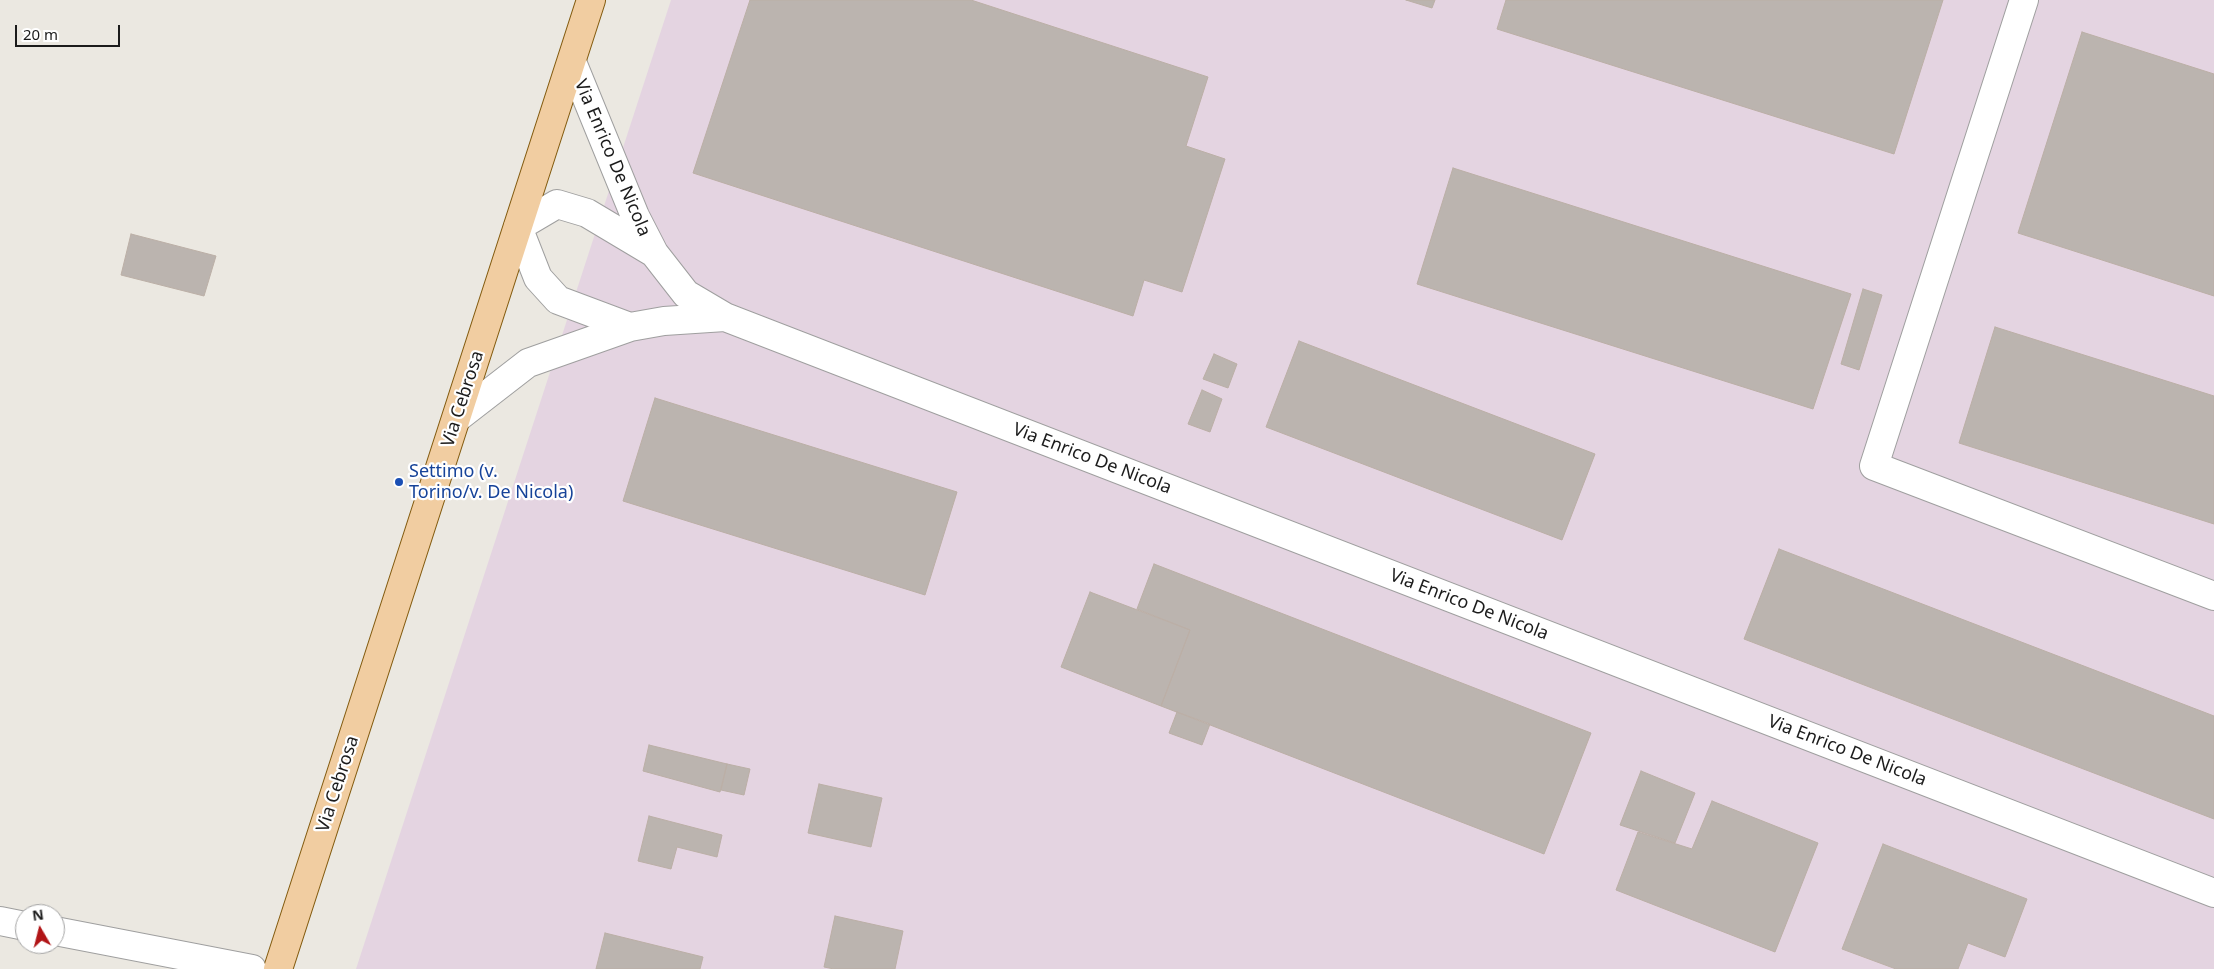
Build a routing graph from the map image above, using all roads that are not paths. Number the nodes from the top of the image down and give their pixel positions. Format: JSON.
{"nodes":[{"id":1,"x":591,"y":0,"type":"edge"},
{"id":2,"x":2024,"y":0,"type":"edge"},
{"id":3,"x":572,"y":62,"type":"junction"},
{"id":4,"x":518,"y":227,"type":"junction"},
{"id":5,"x":654,"y":254,"type":"junction"},
{"id":6,"x":724,"y":317,"type":"junction"},
{"id":7,"x":630,"y":327,"type":"junction"},
{"id":8,"x":457,"y":418,"type":"junction"},
{"id":9,"x":2214,"y":596,"type":"edge"},
{"id":10,"x":2214,"y":893,"type":"edge"},
{"id":11,"x":0,"y":921,"type":"edge"},
{"id":12,"x":15,"y":924,"type":"edge"},
{"id":13,"x":65,"y":933,"type":"edge"},
{"id":14,"x":252,"y":969,"type":"edge"},
{"id":15,"x":278,"y":969,"type":"edge"}],
"edges":[{"from":1,"to":3,"type":"main road","name":"Via Cebrosa"},
{"from":2,"to":9,"type":"street"},
{"from":3,"to":4,"type":"main road","name":"Via Cebrosa"},
{"from":3,"to":5,"type":"street","name":"Via Enrico De Nicola"},
{"from":4,"to":5,"type":"street","name":"Via Enrico De Nicola"},
{"from":4,"to":7,"type":"street"},
{"from":4,"to":8,"type":"main road","name":"Via Cebrosa"},
{"from":5,"to":6,"type":"street","name":"Via Enrico De Nicola"},
{"from":6,"to":7,"type":"street","name":"Via Enrico De Nicola"},
{"from":6,"to":10,"type":"street","name":"Via Enrico De Nicola"},
{"from":7,"to":8,"type":"street","name":"Via Enrico De Nicola"},
{"from":8,"to":15,"type":"main road","name":"Via Cebrosa"},
{"from":11,"to":12,"type":"street"},
{"from":13,"to":14,"type":"street"}]}
